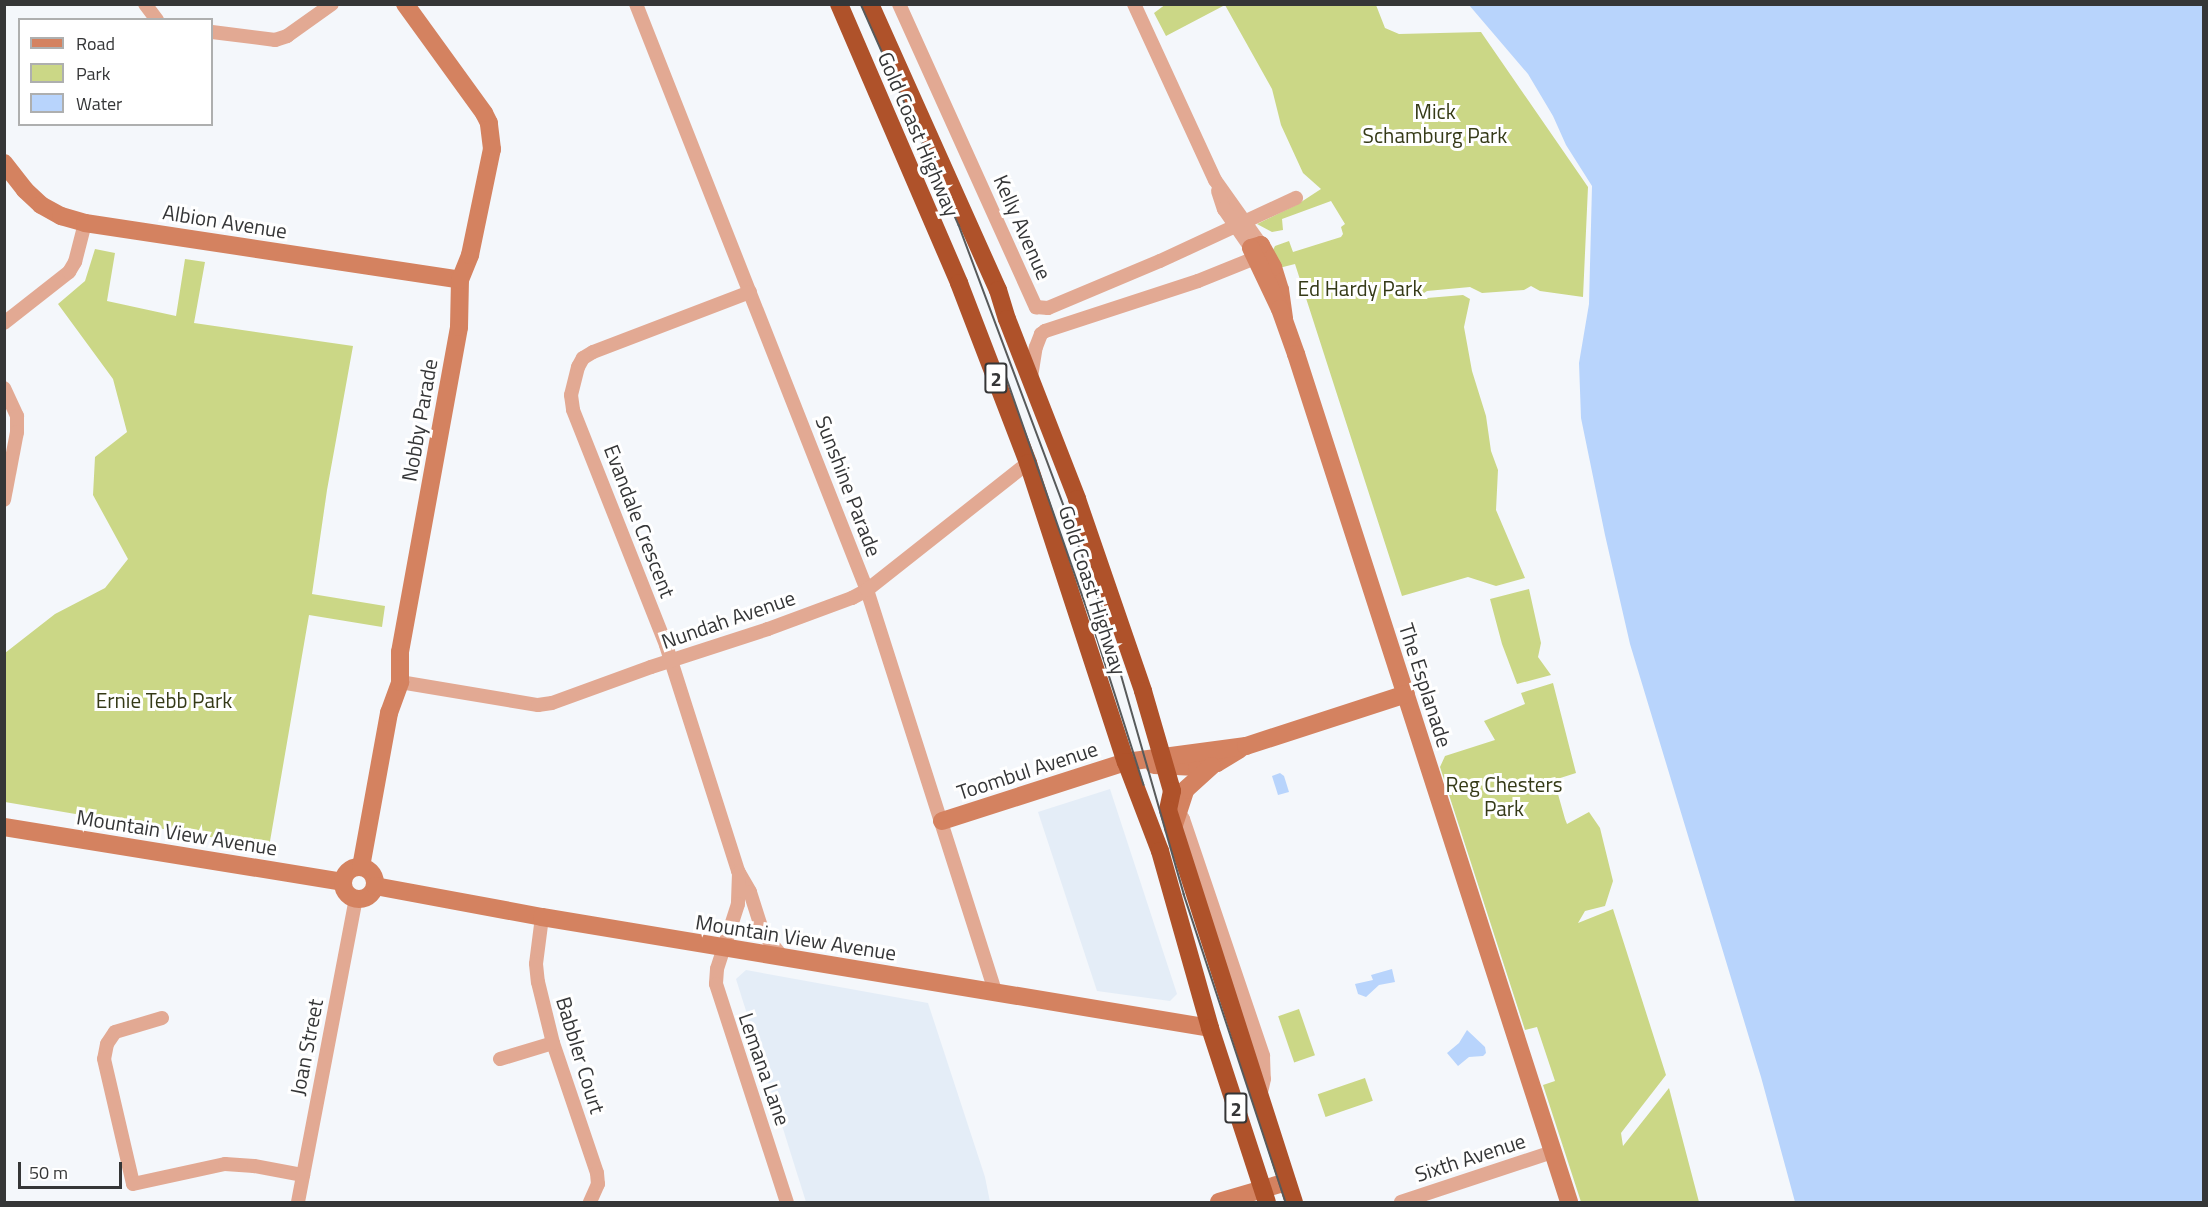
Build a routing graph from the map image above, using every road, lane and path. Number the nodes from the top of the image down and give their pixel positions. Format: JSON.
{"nodes":[{"id":1,"x":145,"y":4,"type":"edge"},
{"id":2,"x":332,"y":4,"type":"edge"},
{"id":3,"x":405,"y":4,"type":"edge"},
{"id":4,"x":636,"y":4,"type":"edge"},
{"id":5,"x":839,"y":4,"type":"edge"},
{"id":6,"x":870,"y":4,"type":"edge"},
{"id":7,"x":899,"y":4,"type":"edge"},
{"id":8,"x":1134,"y":4,"type":"edge"},
{"id":9,"x":155,"y":18,"type":"edge"},
{"id":10,"x":213,"y":32,"type":"edge"},
{"id":11,"x":4,"y":163,"type":"edge"},
{"id":12,"x":1296,"y":198,"type":"dead end"},
{"id":13,"x":85,"y":223,"type":"junction"},
{"id":14,"x":1240,"y":223,"type":"junction"},
{"id":15,"x":1258,"y":251,"type":"junction"},
{"id":16,"x":460,"y":280,"type":"junction"},
{"id":17,"x":750,"y":292,"type":"junction"},
{"id":18,"x":4,"y":323,"type":"edge"},
{"id":19,"x":1031,"y":377,"type":"junction"},
{"id":20,"x":4,"y":388,"type":"edge"},
{"id":21,"x":1028,"y":463,"type":"junction"},
{"id":22,"x":4,"y":500,"type":"edge"},
{"id":23,"x":867,"y":590,"type":"junction"},
{"id":24,"x":671,"y":660,"type":"junction"},
{"id":25,"x":400,"y":682,"type":"junction"},
{"id":26,"x":1406,"y":694,"type":"junction"},
{"id":27,"x":1246,"y":746,"type":"junction"},
{"id":28,"x":1126,"y":762,"type":"junction"},
{"id":29,"x":1164,"y":762,"type":"junction"},
{"id":30,"x":1216,"y":763,"type":"junction"},
{"id":31,"x":942,"y":821,"type":"junction"},
{"id":32,"x":1179,"y":823,"type":"junction"},
{"id":33,"x":4,"y":826,"type":"edge"},
{"id":34,"x":361,"y":867,"type":"junction"},
{"id":35,"x":738,"y":871,"type":"junction"},
{"id":36,"x":343,"y":882,"type":"junction"},
{"id":37,"x":375,"y":886,"type":"junction"},
{"id":38,"x":356,"y":899,"type":"junction"},
{"id":39,"x":542,"y":917,"type":"junction"},
{"id":40,"x":724,"y":948,"type":"junction"},
{"id":41,"x":783,"y":958,"type":"junction"},
{"id":42,"x":996,"y":993,"type":"junction"},
{"id":43,"x":162,"y":1018,"type":"dead end"},
{"id":44,"x":1210,"y":1028,"type":"junction"},
{"id":45,"x":553,"y":1043,"type":"junction"},
{"id":46,"x":500,"y":1059,"type":"dead end"},
{"id":47,"x":1552,"y":1152,"type":"junction"},
{"id":48,"x":303,"y":1175,"type":"junction"},
{"id":49,"x":1287,"y":1182,"type":"junction"},
{"id":50,"x":1264,"y":1196,"type":"edge"},
{"id":51,"x":298,"y":1203,"type":"edge"},
{"id":52,"x":590,"y":1203,"type":"edge"},
{"id":53,"x":787,"y":1203,"type":"edge"},
{"id":54,"x":1220,"y":1203,"type":"edge"},
{"id":55,"x":1294,"y":1203,"type":"edge"},
{"id":56,"x":1401,"y":1203,"type":"edge"},
{"id":57,"x":1569,"y":1203,"type":"edge"}],
"edges":[{"from":1,"to":9,"type":"street"},
{"from":2,"to":10,"type":"street"},
{"from":3,"to":16,"type":"street","name":"Nobby Parade"},
{"from":4,"to":17,"type":"street","name":"Sunshine Parade"},
{"from":5,"to":21,"type":"highway","name":"Gold Coast Highway","number":"2"},
{"from":6,"to":19,"type":"highway","name":"Gold Coast Highway","number":"2"},
{"from":7,"to":14,"type":"street","name":"Kelly Avenue"},
{"from":8,"to":14,"type":"street"},
{"from":11,"to":13,"type":"street","name":"Albion Avenue"},
{"from":12,"to":14,"type":"street","name":"Kelly Avenue"},
{"from":13,"to":16,"type":"street","name":"Albion Avenue"},
{"from":13,"to":18,"type":"street"},
{"from":14,"to":15,"type":"street"},
{"from":15,"to":19,"type":"street"},
{"from":15,"to":26,"type":"street","name":"The Esplanade"},
{"from":16,"to":25,"type":"street","name":"Nobby Parade"},
{"from":17,"to":23,"type":"street","name":"Sunshine Parade"},
{"from":17,"to":24,"type":"street","name":"Evandale Crescent"},
{"from":19,"to":29,"type":"highway","name":"Gold Coast Highway","number":"2"},
{"from":20,"to":22,"type":"street"},
{"from":21,"to":23,"type":"street","name":"Nundah Avenue"},
{"from":21,"to":28,"type":"highway","name":"Gold Coast Highway","number":"2"},
{"from":23,"to":24,"type":"street","name":"Nundah Avenue"},
{"from":23,"to":31,"type":"street","name":"Sunshine Parade"},
{"from":24,"to":25,"type":"street","name":"Nundah Avenue"},
{"from":24,"to":35,"type":"street","name":"Evandale Crescent"},
{"from":25,"to":34,"type":"street","name":"Nobby Parade"},
{"from":26,"to":27,"type":"street"},
{"from":26,"to":47,"type":"street","name":"The Esplanade"},
{"from":27,"to":29,"type":"street"},
{"from":27,"to":30,"type":"street"},
{"from":28,"to":29,"type":"street"},
{"from":28,"to":31,"type":"street","name":"Toombul Avenue"},
{"from":28,"to":44,"type":"highway","name":"Gold Coast Highway","number":"2"},
{"from":29,"to":30,"type":"street"},
{"from":29,"to":32,"type":"highway","name":"Gold Coast Highway","number":"2"},
{"from":30,"to":32,"type":"street"},
{"from":31,"to":42,"type":"street","name":"Sunshine Parade"},
{"from":32,"to":49,"type":"highway","name":"Gold Coast Highway","number":"2"},
{"from":33,"to":36,"type":"street","name":"Mountain View Avenue"},
{"from":34,"to":36,"type":"street"},
{"from":34,"to":37,"type":"street"},
{"from":35,"to":40,"type":"street","name":"Evandale Crescent"},
{"from":35,"to":41,"type":"street","name":"Evandale Crescent"},
{"from":36,"to":38,"type":"street"},
{"from":37,"to":38,"type":"street"},
{"from":37,"to":39,"type":"street","name":"Mountain View Avenue"},
{"from":38,"to":48,"type":"street","name":"Joan Street"},
{"from":39,"to":40,"type":"street","name":"Mountain View Avenue"},
{"from":39,"to":45,"type":"street","name":"Babbler Court"},
{"from":40,"to":41,"type":"street","name":"Mountain View Avenue"},
{"from":40,"to":53,"type":"street","name":"Lemana Lane"},
{"from":41,"to":42,"type":"street","name":"Mountain View Avenue"},
{"from":42,"to":44,"type":"street","name":"Mountain View Avenue"},
{"from":43,"to":48,"type":"street"},
{"from":44,"to":50,"type":"highway","name":"Gold Coast Highway","number":"2"},
{"from":45,"to":46,"type":"street"},
{"from":45,"to":52,"type":"street","name":"Babbler Court"},
{"from":47,"to":56,"type":"street","name":"Sixth Avenue"},
{"from":47,"to":57,"type":"street","name":"The Esplanade"},
{"from":48,"to":51,"type":"street","name":"Joan Street"},
{"from":49,"to":50,"type":"street"},
{"from":49,"to":55,"type":"highway","name":"Gold Coast Highway","number":"2"},
{"from":50,"to":54,"type":"street"}]}
